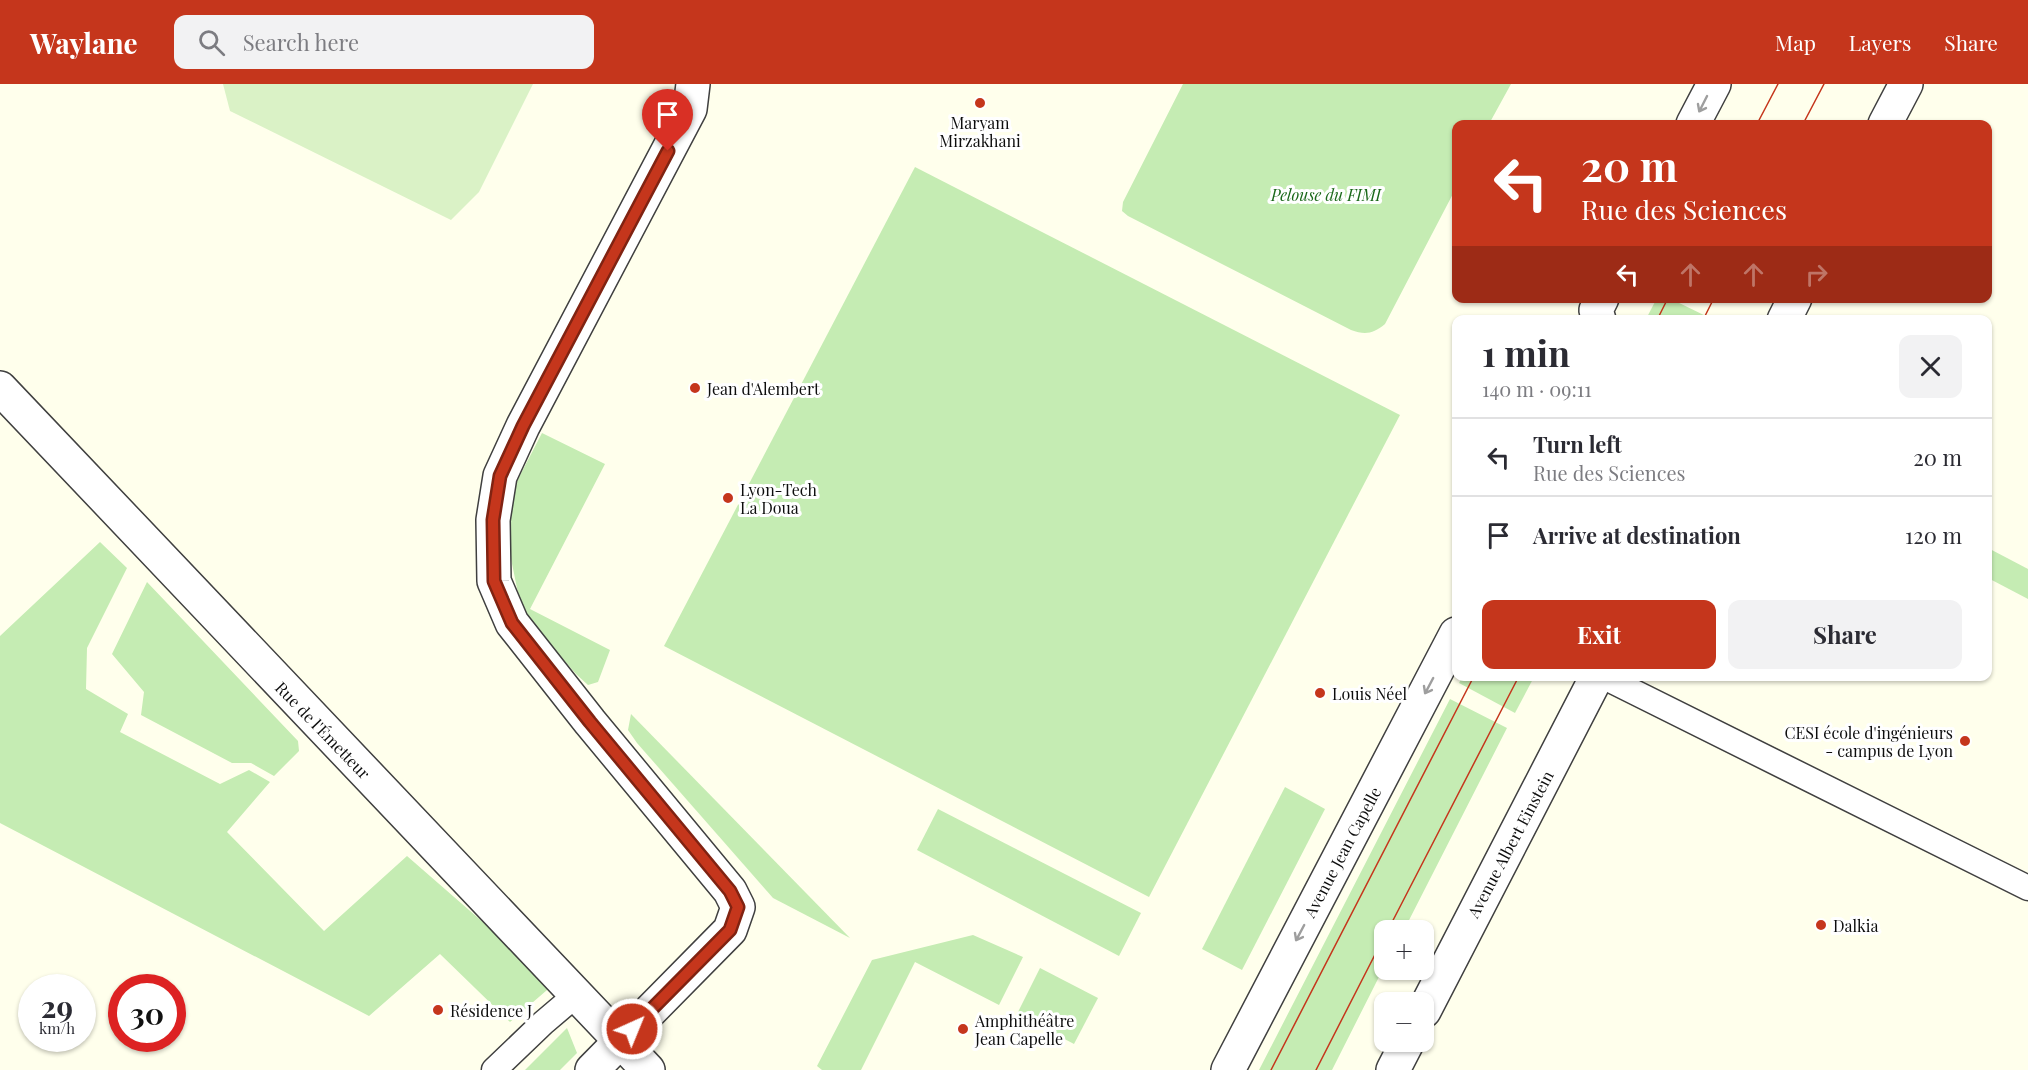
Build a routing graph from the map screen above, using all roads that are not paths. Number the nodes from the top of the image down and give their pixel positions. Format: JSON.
{"nodes":[{"id":1,"x":693,"y":84,"type":"edge"},
{"id":2,"x":1714,"y":84,"type":"edge"},
{"id":3,"x":1906,"y":84,"type":"edge"},
{"id":4,"x":1695,"y":120,"type":"edge"},
{"id":5,"x":1887,"y":120,"type":"edge"},
{"id":6,"x":0,"y":388,"type":"edge"},
{"id":7,"x":1452,"y":642,"type":"edge"},
{"id":8,"x":1597,"y":681,"type":"edge"},
{"id":9,"x":1610,"y":681,"type":"edge"},
{"id":10,"x":2028,"y":888,"type":"edge"},
{"id":11,"x":1434,"y":992,"type":"edge"},
{"id":12,"x":576,"y":994,"type":"junction"},
{"id":13,"x":621,"y":1040,"type":"junction"},
{"id":14,"x":1402,"y":1052,"type":"edge"},
{"id":15,"x":495,"y":1070,"type":"edge"},
{"id":16,"x":592,"y":1070,"type":"edge"},
{"id":17,"x":648,"y":1070,"type":"edge"},
{"id":18,"x":1228,"y":1070,"type":"edge"},
{"id":19,"x":1393,"y":1070,"type":"edge"}],
"edges":[{"from":1,"to":13,"type":"street"},
{"from":2,"to":4,"type":"street","one_way":true},
{"from":3,"to":5,"type":"street"},
{"from":6,"to":12,"type":"street","name":"Rue de l'Émetteur"},
{"from":7,"to":18,"type":"street","name":"Avenue Jean Capelle","one_way":true},
{"from":8,"to":11,"type":"street","name":"Avenue Albert Einstein"},
{"from":9,"to":10,"type":"lane"},
{"from":12,"to":13,"type":"street","name":"Rue de l'Émetteur"},
{"from":12,"to":15,"type":"lane"},
{"from":13,"to":16,"type":"street"},
{"from":13,"to":17,"type":"street","name":"Rue de l'Émetteur"},
{"from":14,"to":19,"type":"street"}]}
